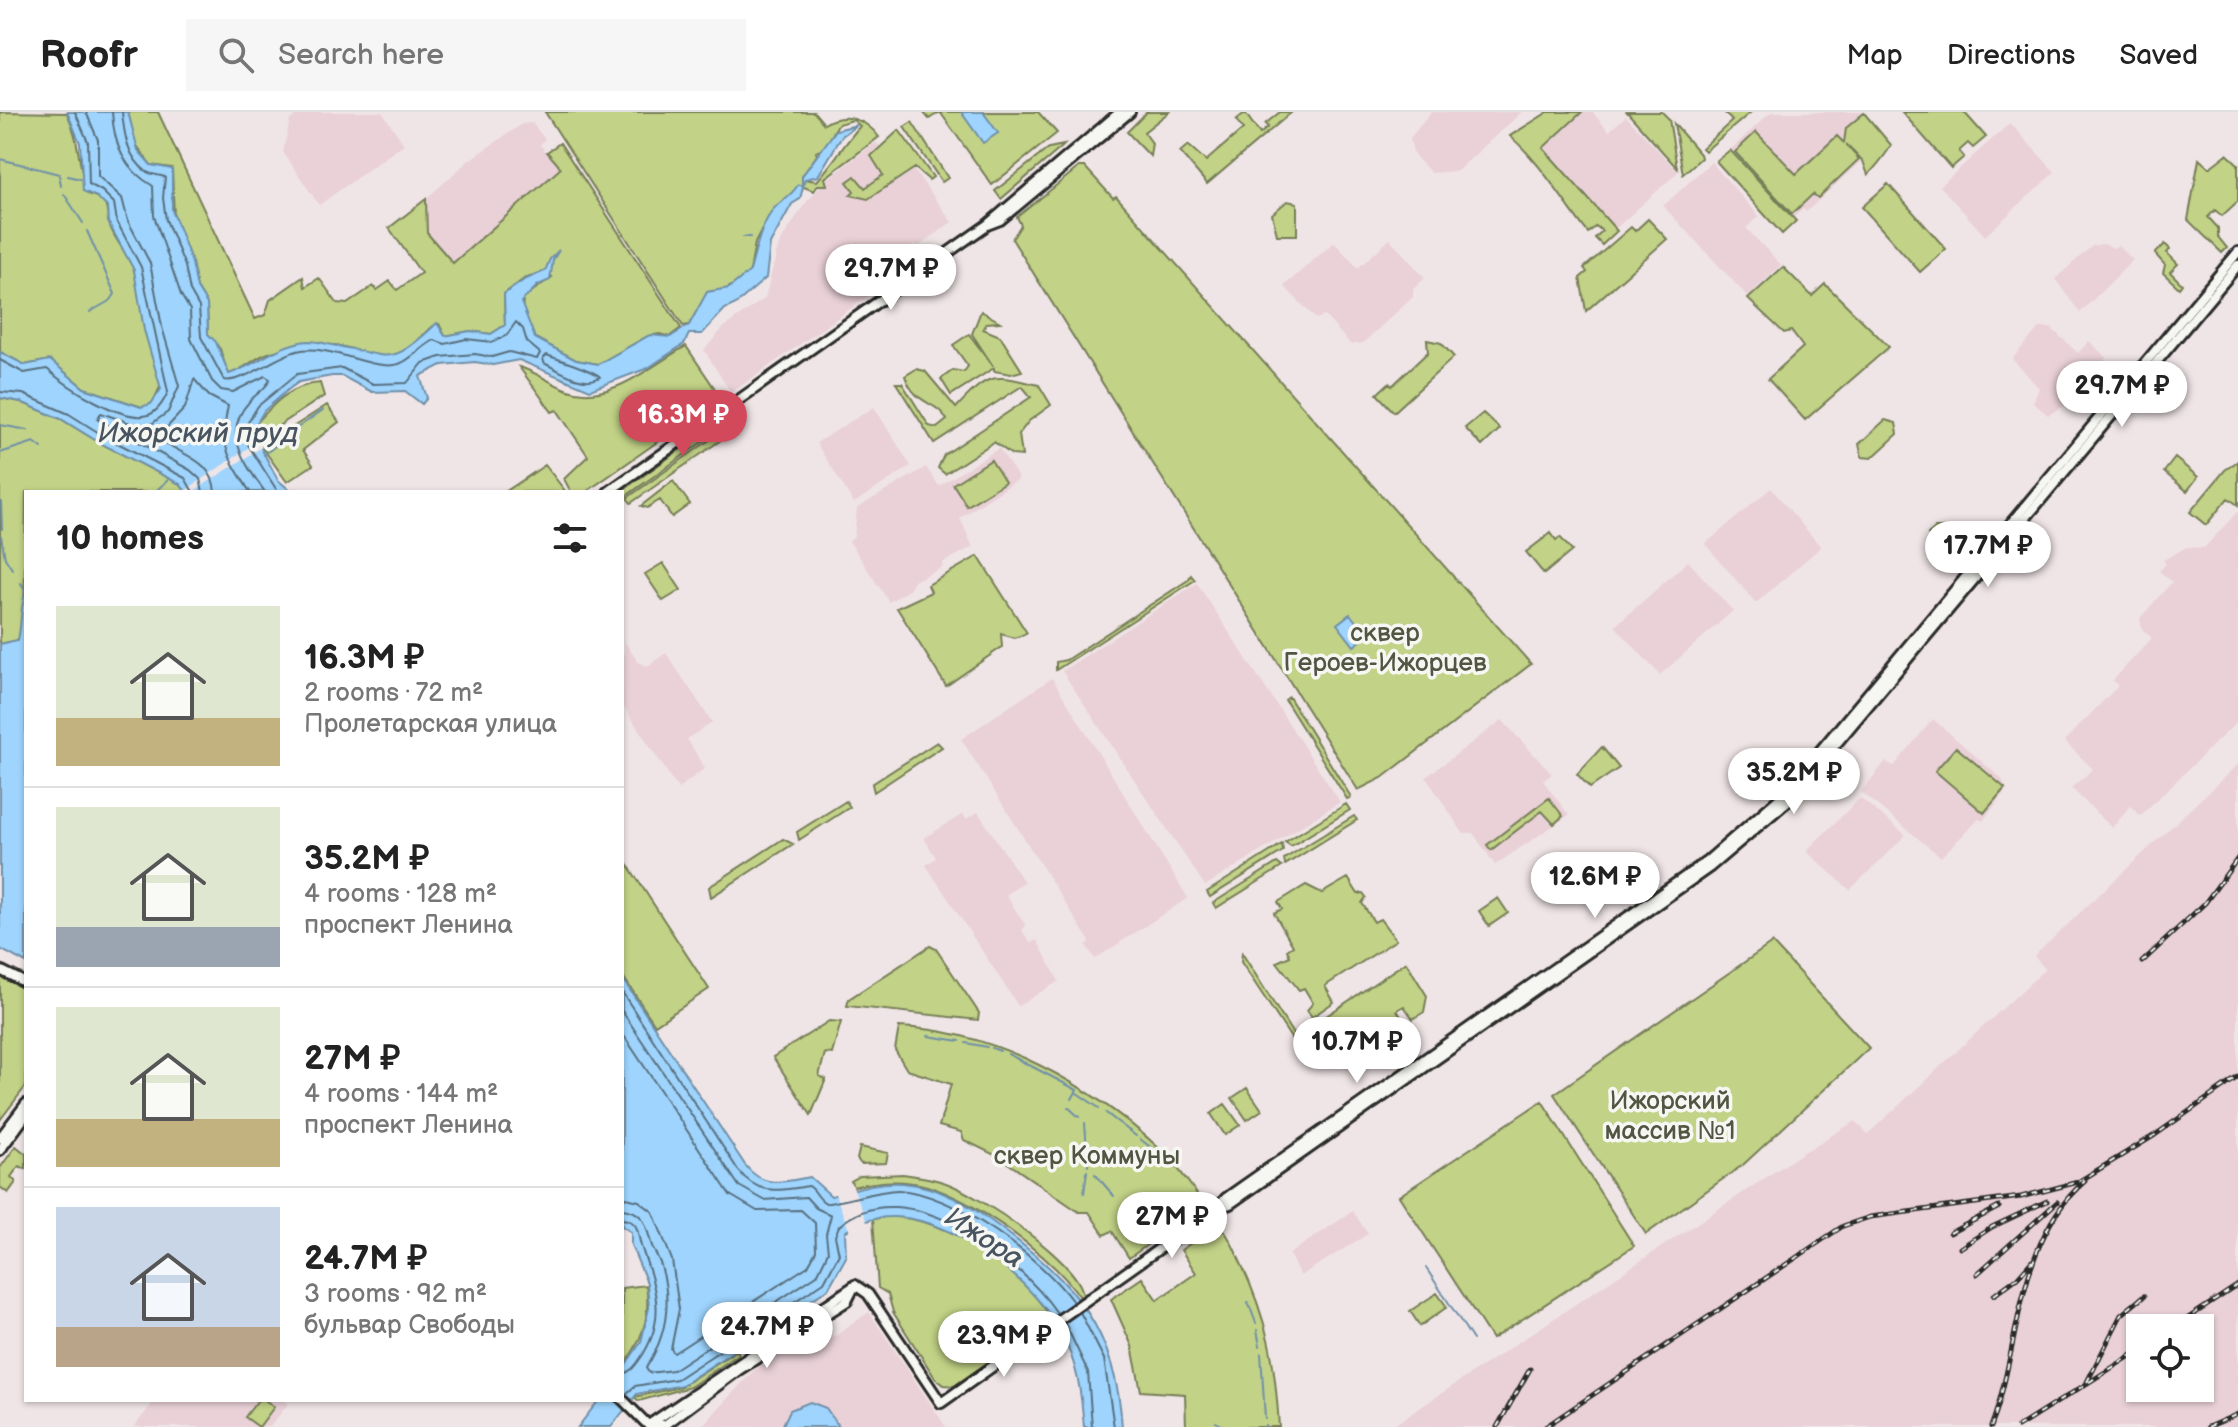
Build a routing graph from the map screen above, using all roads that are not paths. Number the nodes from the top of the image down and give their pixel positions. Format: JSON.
{"nodes":[{"id":1,"x":1120,"y":112,"type":"edge"},
{"id":2,"x":1130,"y":112,"type":"edge"},
{"id":3,"x":987,"y":225,"type":"junction"},
{"id":4,"x":2238,"y":252,"type":"edge"},
{"id":5,"x":2238,"y":265,"type":"edge"},
{"id":6,"x":611,"y":490,"type":"edge"},
{"id":7,"x":0,"y":970,"type":"edge"},
{"id":8,"x":24,"y":982,"type":"edge"},
{"id":9,"x":24,"y":1107,"type":"edge"},
{"id":10,"x":24,"y":1118,"type":"edge"},
{"id":11,"x":0,"y":1138,"type":"edge"},
{"id":12,"x":0,"y":1150,"type":"edge"},
{"id":13,"x":1217,"y":1208,"type":"junction"},
{"id":14,"x":624,"y":1401,"type":"edge"},
{"id":15,"x":650,"y":1426,"type":"edge"}],
"edges":[{"from":1,"to":3,"type":"main road"},
{"from":2,"to":3,"type":"main road"},
{"from":3,"to":6,"type":"main road"},
{"from":4,"to":13,"type":"main road"},
{"from":5,"to":13,"type":"main road"},
{"from":7,"to":8,"type":"main road"},
{"from":9,"to":11,"type":"main road"},
{"from":10,"to":12,"type":"main road"},
{"from":13,"to":15,"type":"main road"},
{"from":14,"to":15,"type":"main road"}]}
